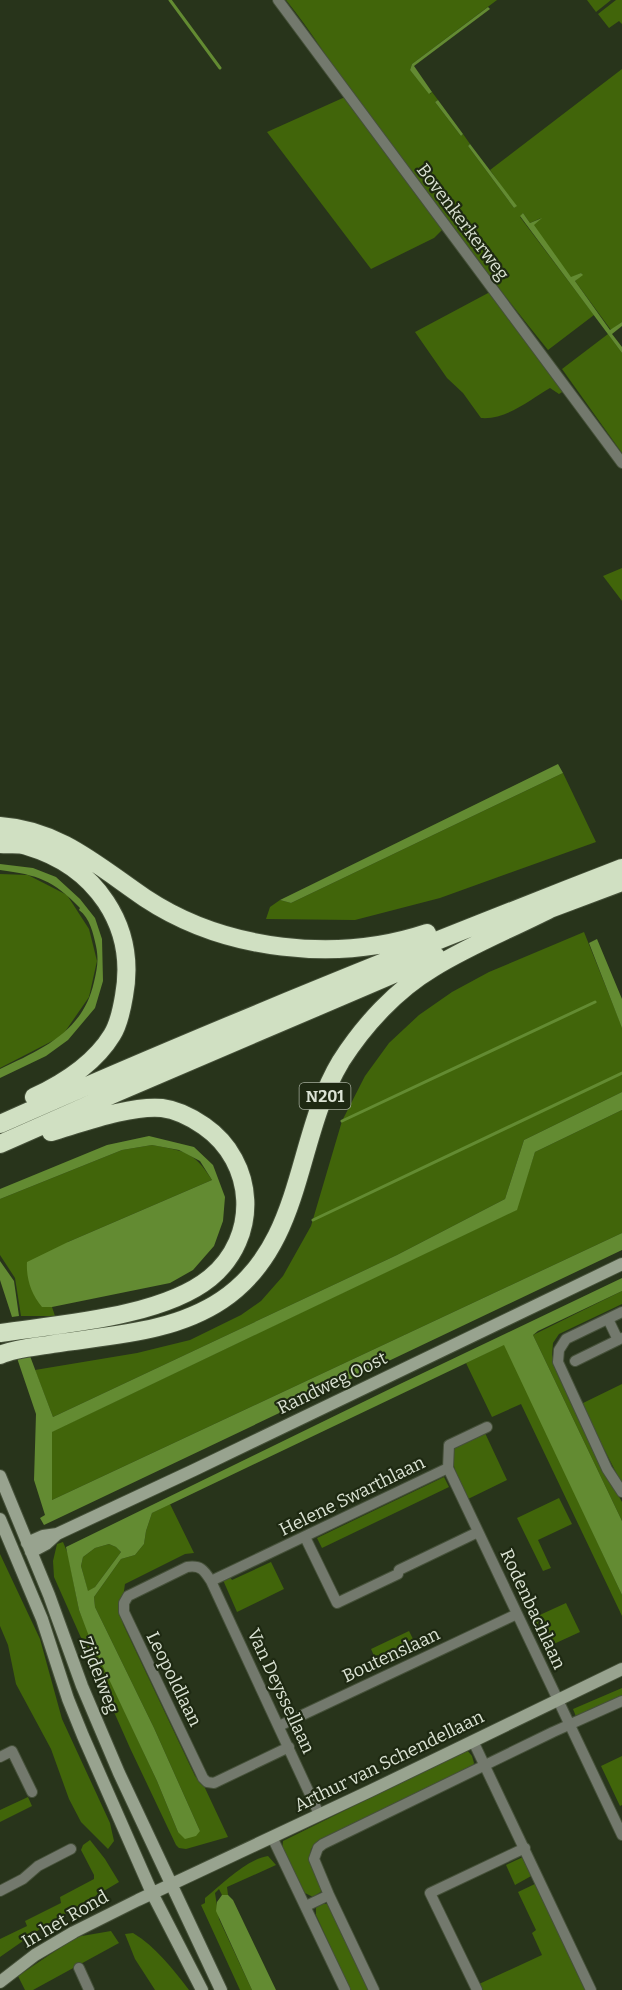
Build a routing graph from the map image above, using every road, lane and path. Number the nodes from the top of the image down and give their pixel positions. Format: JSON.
{"nodes":[{"id":1,"x":278,"y":0,"type":"edge"},
{"id":2,"x":622,"y":463,"type":"edge"},
{"id":3,"x":0,"y":826,"type":"edge"},
{"id":4,"x":0,"y":844,"type":"edge"},
{"id":5,"x":622,"y":868,"type":"edge"},
{"id":6,"x":622,"y":882,"type":"edge"},
{"id":7,"x":550,"y":902,"type":"junction"},
{"id":8,"x":0,"y":1114,"type":"edge"},
{"id":9,"x":0,"y":1124,"type":"edge"},
{"id":10,"x":0,"y":1144,"type":"edge"},
{"id":11,"x":622,"y":1264,"type":"edge"},
{"id":12,"x":622,"y":1312,"type":"edge"},
{"id":13,"x":608,"y":1318,"type":"junction"},
{"id":14,"x":60,"y":1324,"type":"junction"},
{"id":15,"x":0,"y":1325,"type":"edge"},
{"id":16,"x":0,"y":1333,"type":"edge"},
{"id":17,"x":620,"y":1339,"type":"edge"},
{"id":18,"x":0,"y":1340,"type":"edge"},
{"id":19,"x":0,"y":1348,"type":"edge"},
{"id":20,"x":19,"y":1350,"type":"junction"},
{"id":21,"x":0,"y":1355,"type":"edge"},
{"id":22,"x":575,"y":1361,"type":"dead end"},
{"id":23,"x":487,"y":1427,"type":"dead end"},
{"id":24,"x":448,"y":1468,"type":"junction"},
{"id":25,"x":0,"y":1476,"type":"edge"},
{"id":26,"x":622,"y":1492,"type":"edge"},
{"id":27,"x":0,"y":1519,"type":"edge"},
{"id":28,"x":478,"y":1532,"type":"junction"},
{"id":29,"x":305,"y":1537,"type":"junction"},
{"id":30,"x":28,"y":1544,"type":"junction"},
{"id":31,"x":211,"y":1581,"type":"junction"},
{"id":32,"x":517,"y":1614,"type":"junction"},
{"id":33,"x":622,"y":1669,"type":"edge"},
{"id":34,"x":558,"y":1700,"type":"junction"},
{"id":35,"x":622,"y":1701,"type":"edge"},
{"id":36,"x":569,"y":1725,"type":"junction"},
{"id":37,"x":279,"y":1726,"type":"junction"},
{"id":38,"x":473,"y":1741,"type":"junction"},
{"id":39,"x":289,"y":1748,"type":"junction"},
{"id":40,"x":0,"y":1757,"type":"edge"},
{"id":41,"x":485,"y":1766,"type":"junction"},
{"id":42,"x":32,"y":1792,"type":"dead end"},
{"id":43,"x":320,"y":1814,"type":"junction"},
{"id":44,"x":622,"y":1835,"type":"edge"},
{"id":45,"x":272,"y":1837,"type":"junction"},
{"id":46,"x":525,"y":1848,"type":"junction"},
{"id":47,"x":70,"y":1850,"type":"dead end"},
{"id":48,"x":170,"y":1884,"type":"junction"},
{"id":49,"x":0,"y":1891,"type":"edge"},
{"id":50,"x":152,"y":1893,"type":"junction"},
{"id":51,"x":329,"y":1895,"type":"junction"},
{"id":52,"x":306,"y":1906,"type":"junction"},
{"id":53,"x":79,"y":1968,"type":"dead end"},
{"id":54,"x":0,"y":1982,"type":"edge"},
{"id":55,"x":89,"y":1990,"type":"edge"},
{"id":56,"x":202,"y":1990,"type":"edge"},
{"id":57,"x":221,"y":1990,"type":"edge"},
{"id":58,"x":345,"y":1990,"type":"edge"},
{"id":59,"x":374,"y":1990,"type":"edge"},
{"id":60,"x":477,"y":1990,"type":"edge"},
{"id":61,"x":591,"y":1990,"type":"edge"}],
"edges":[{"from":1,"to":2,"type":"street","name":"Bovenkerkerweg"},
{"from":3,"to":7,"type":"highway","number":"N201"},
{"from":4,"to":8,"type":"highway"},
{"from":5,"to":7,"type":"highway","number":"N201"},
{"from":6,"to":7,"type":"highway","number":"N201"},
{"from":7,"to":9,"type":"highway","number":"N201"},
{"from":7,"to":10,"type":"highway","number":"N201"},
{"from":7,"to":20,"type":"highway","number":"N201"},
{"from":10,"to":14,"type":"highway","number":"N201"},
{"from":11,"to":30,"type":"street","name":"Randweg Oost"},
{"from":12,"to":13,"type":"street"},
{"from":13,"to":17,"type":"street"},
{"from":13,"to":26,"type":"street"},
{"from":14,"to":15,"type":"highway","number":"N201"},
{"from":14,"to":16,"type":"highway","number":"N201"},
{"from":14,"to":18,"type":"highway","number":"N201"},
{"from":17,"to":22,"type":"street"},
{"from":19,"to":20,"type":"highway","number":"N201"},
{"from":20,"to":21,"type":"highway","number":"N201"},
{"from":23,"to":24,"type":"street","name":"Helene Swarthlaan"},
{"from":24,"to":28,"type":"street","name":"Rodenbachlaan"},
{"from":24,"to":29,"type":"street","name":"Helene Swarthlaan"},
{"from":25,"to":30,"type":"street","name":"Zijdelweg"},
{"from":27,"to":50,"type":"street","name":"Zijdelweg"},
{"from":28,"to":29,"type":"street"},
{"from":28,"to":32,"type":"street","name":"Rodenbachlaan"},
{"from":29,"to":31,"type":"street","name":"Helene Swarthlaan"},
{"from":30,"to":48,"type":"street","name":"Zijdelweg"},
{"from":31,"to":37,"type":"street","name":"Van Deyssellaan"},
{"from":31,"to":39,"type":"street","name":"Leopoldlaan"},
{"from":32,"to":34,"type":"street","name":"Rodenbachlaan"},
{"from":32,"to":37,"type":"street","name":"Boutenslaan"},
{"from":33,"to":34,"type":"street","name":"Arthur van Schendellaan"},
{"from":34,"to":36,"type":"street","name":"Rodenbachlaan"},
{"from":34,"to":38,"type":"street","name":"Arthur van Schendellaan"},
{"from":35,"to":36,"type":"street"},
{"from":36,"to":41,"type":"street"},
{"from":36,"to":44,"type":"street","name":"Rodenbachlaan"},
{"from":37,"to":39,"type":"street","name":"Van Deyssellaan"},
{"from":38,"to":41,"type":"street"},
{"from":38,"to":43,"type":"street","name":"Arthur van Schendellaan"},
{"from":39,"to":43,"type":"street","name":"Van Deyssellaan"},
{"from":40,"to":42,"type":"street"},
{"from":41,"to":46,"type":"street"},
{"from":41,"to":51,"type":"street"},
{"from":43,"to":45,"type":"street","name":"Arthur van Schendellaan"},
{"from":45,"to":48,"type":"street","name":"Arthur van Schendellaan"},
{"from":45,"to":52,"type":"street"},
{"from":46,"to":60,"type":"street"},
{"from":46,"to":61,"type":"street"},
{"from":47,"to":49,"type":"street"},
{"from":48,"to":50,"type":"street"},
{"from":48,"to":57,"type":"street","name":"Zijdelweg"},
{"from":50,"to":54,"type":"street","name":"In het Rond"},
{"from":50,"to":56,"type":"street","name":"Zijdelweg"},
{"from":51,"to":52,"type":"street"},
{"from":51,"to":59,"type":"street"},
{"from":52,"to":58,"type":"street"},
{"from":53,"to":55,"type":"street"}]}
